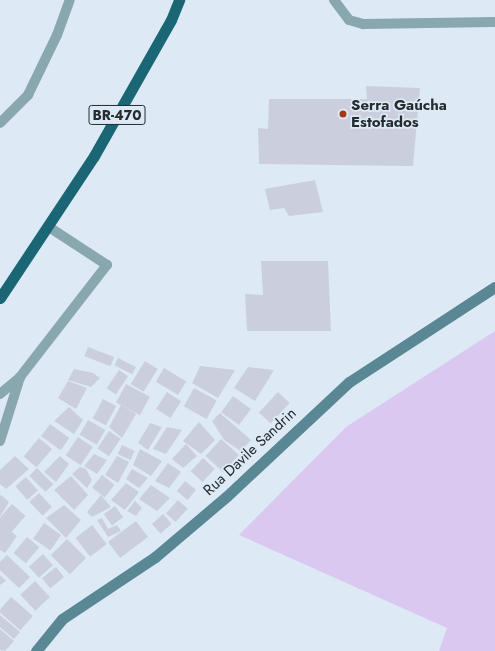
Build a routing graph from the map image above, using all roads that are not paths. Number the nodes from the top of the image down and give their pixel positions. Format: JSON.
{"nodes":[{"id":1,"x":70,"y":0,"type":"edge"},
{"id":2,"x":179,"y":0,"type":"edge"},
{"id":3,"x":334,"y":0,"type":"edge"},
{"id":4,"x":495,"y":22,"type":"edge"},
{"id":5,"x":0,"y":123,"type":"edge"},
{"id":6,"x":49,"y":227,"type":"junction"},
{"id":7,"x":495,"y":287,"type":"edge"},
{"id":8,"x":0,"y":298,"type":"edge"},
{"id":9,"x":20,"y":377,"type":"junction"},
{"id":10,"x":0,"y":394,"type":"edge"},
{"id":11,"x":0,"y":441,"type":"edge"},
{"id":12,"x":36,"y":651,"type":"edge"}],
"edges":[{"from":1,"to":5,"type":"lane"},
{"from":2,"to":6,"type":"highway","number":"BR-470"},
{"from":3,"to":4,"type":"lane"},
{"from":6,"to":8,"type":"highway","number":"BR-470"},
{"from":6,"to":9,"type":"lane"},
{"from":7,"to":12,"type":"main road","name":"Rua Davile Sandrin"},
{"from":9,"to":10,"type":"lane"},
{"from":9,"to":11,"type":"lane"}]}
